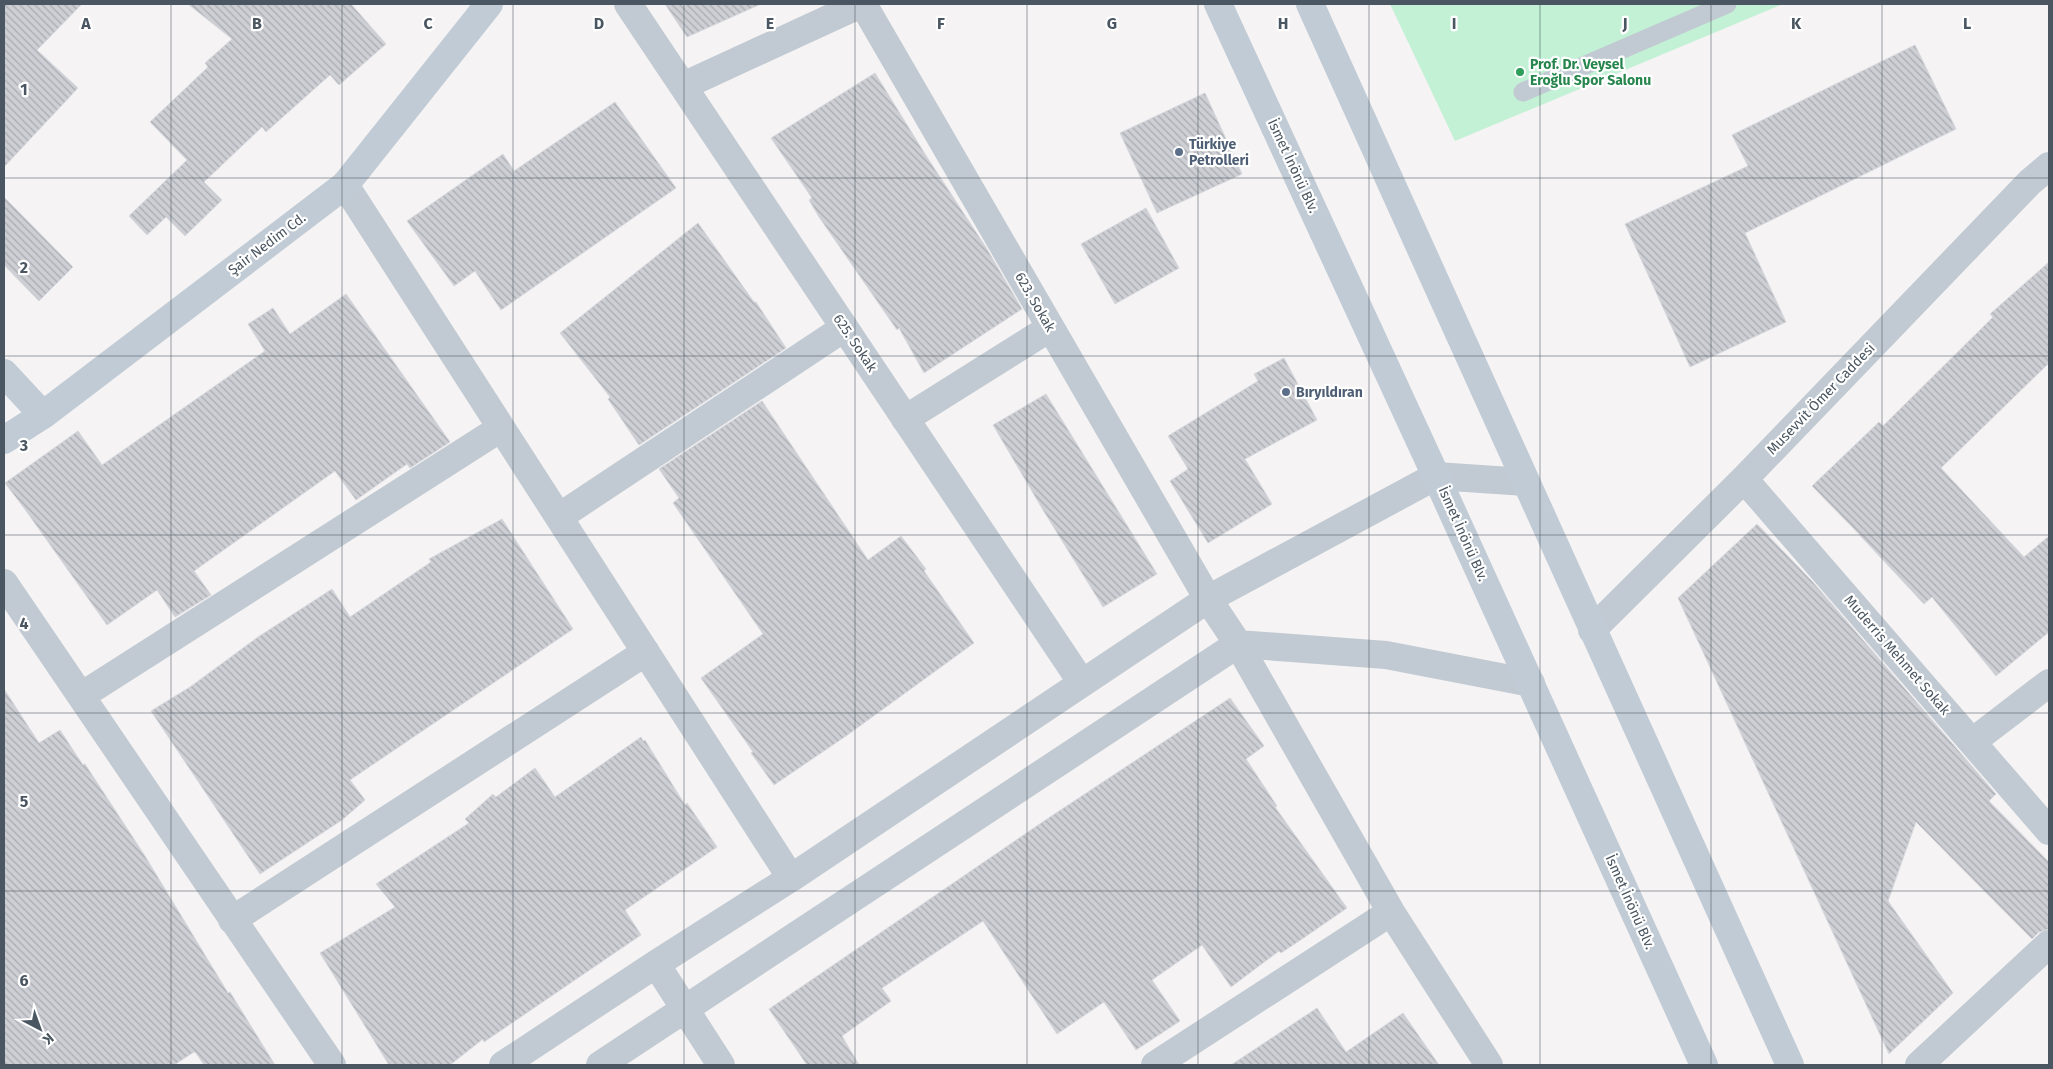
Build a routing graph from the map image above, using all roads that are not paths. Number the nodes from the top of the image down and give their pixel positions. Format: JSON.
{"nodes":[{"id":1,"x":489,"y":4,"type":"edge"},
{"id":2,"x":628,"y":4,"type":"edge"},
{"id":3,"x":862,"y":4,"type":"edge"},
{"id":4,"x":1218,"y":4,"type":"edge"},
{"id":5,"x":1310,"y":4,"type":"edge"},
{"id":6,"x":1727,"y":4,"type":"edge"},
{"id":7,"x":683,"y":86,"type":"junction"},
{"id":8,"x":1524,"y":92,"type":"dead end"},
{"id":9,"x":2049,"y":166,"type":"edge"},
{"id":10,"x":345,"y":185,"type":"junction"},
{"id":11,"x":844,"y":328,"type":"junction"},
{"id":12,"x":1050,"y":328,"type":"junction"},
{"id":13,"x":4,"y":373,"type":"edge"},
{"id":14,"x":43,"y":414,"type":"junction"},
{"id":15,"x":905,"y":419,"type":"junction"},
{"id":16,"x":501,"y":428,"type":"junction"},
{"id":17,"x":4,"y":440,"type":"edge"},
{"id":18,"x":1436,"y":476,"type":"junction"},
{"id":19,"x":1744,"y":479,"type":"junction"},
{"id":20,"x":1526,"y":482,"type":"junction"},
{"id":21,"x":558,"y":517,"type":"junction"},
{"id":22,"x":4,"y":583,"type":"edge"},
{"id":23,"x":1208,"y":599,"type":"junction"},
{"id":24,"x":1592,"y":630,"type":"junction"},
{"id":25,"x":1238,"y":644,"type":"junction"},
{"id":26,"x":646,"y":652,"type":"junction"},
{"id":27,"x":1082,"y":683,"type":"junction"},
{"id":28,"x":1531,"y":683,"type":"junction"},
{"id":29,"x":2049,"y":683,"type":"edge"},
{"id":30,"x":80,"y":696,"type":"junction"},
{"id":31,"x":1972,"y":742,"type":"junction"},
{"id":32,"x":2049,"y":831,"type":"edge"},
{"id":33,"x":791,"y":878,"type":"junction"},
{"id":34,"x":1391,"y":912,"type":"junction"},
{"id":35,"x":232,"y":920,"type":"junction"},
{"id":36,"x":2049,"y":944,"type":"edge"},
{"id":37,"x":656,"y":964,"type":"junction"},
{"id":38,"x":684,"y":1010,"type":"junction"},
{"id":39,"x":332,"y":1065,"type":"edge"},
{"id":40,"x":503,"y":1065,"type":"edge"},
{"id":41,"x":600,"y":1065,"type":"edge"},
{"id":42,"x":721,"y":1065,"type":"edge"},
{"id":43,"x":1155,"y":1065,"type":"edge"},
{"id":44,"x":1489,"y":1065,"type":"edge"},
{"id":45,"x":1704,"y":1065,"type":"edge"},
{"id":46,"x":1790,"y":1065,"type":"edge"},
{"id":47,"x":1919,"y":1065,"type":"edge"}],
"edges":[{"from":1,"to":10,"type":"main road","name":"Şair Nedim Cd."},
{"from":2,"to":7,"type":"street","name":"625. Sokak"},
{"from":3,"to":7,"type":"street"},
{"from":3,"to":12,"type":"street","name":"623. Sokak"},
{"from":4,"to":18,"type":"main road","name":"İsmet İnönü Blv."},
{"from":5,"to":20,"type":"main road"},
{"from":6,"to":8,"type":"lane"},
{"from":7,"to":11,"type":"street","name":"625. Sokak"},
{"from":9,"to":19,"type":"street","name":"Musevvit Ömer Caddesi"},
{"from":10,"to":14,"type":"main road","name":"Şair Nedim Cd."},
{"from":10,"to":16,"type":"street"},
{"from":11,"to":15,"type":"street","name":"625. Sokak"},
{"from":11,"to":21,"type":"street"},
{"from":12,"to":15,"type":"street"},
{"from":12,"to":23,"type":"street","name":"623. Sokak"},
{"from":13,"to":14,"type":"main road"},
{"from":14,"to":17,"type":"main road","name":"Şair Nedim Cd."},
{"from":15,"to":27,"type":"street","name":"625. Sokak"},
{"from":16,"to":21,"type":"street"},
{"from":16,"to":30,"type":"street"},
{"from":18,"to":20,"type":"street"},
{"from":18,"to":23,"type":"street"},
{"from":18,"to":28,"type":"main road","name":"İsmet İnönü Blv."},
{"from":19,"to":24,"type":"street","name":"Musevvit Ömer Caddesi"},
{"from":19,"to":31,"type":"street","name":"Muderris Mehmet Sokak"},
{"from":20,"to":24,"type":"main road"},
{"from":21,"to":26,"type":"street"},
{"from":22,"to":30,"type":"street"},
{"from":23,"to":25,"type":"street","name":"623. Sokak"},
{"from":23,"to":27,"type":"street"},
{"from":24,"to":46,"type":"main road"},
{"from":25,"to":28,"type":"street"},
{"from":25,"to":34,"type":"street","name":"623. Sokak"},
{"from":25,"to":38,"type":"street"},
{"from":26,"to":33,"type":"street"},
{"from":26,"to":35,"type":"street"},
{"from":27,"to":33,"type":"street"},
{"from":28,"to":45,"type":"main road","name":"İsmet İnönü Blv."},
{"from":29,"to":31,"type":"street"},
{"from":30,"to":35,"type":"street"},
{"from":31,"to":32,"type":"street","name":"Muderris Mehmet Sokak"},
{"from":33,"to":37,"type":"street"},
{"from":34,"to":43,"type":"street"},
{"from":34,"to":44,"type":"street","name":"623. Sokak"},
{"from":35,"to":39,"type":"street"},
{"from":36,"to":47,"type":"street"},
{"from":37,"to":38,"type":"street"},
{"from":37,"to":40,"type":"street"},
{"from":38,"to":41,"type":"street"},
{"from":38,"to":42,"type":"street"}]}
